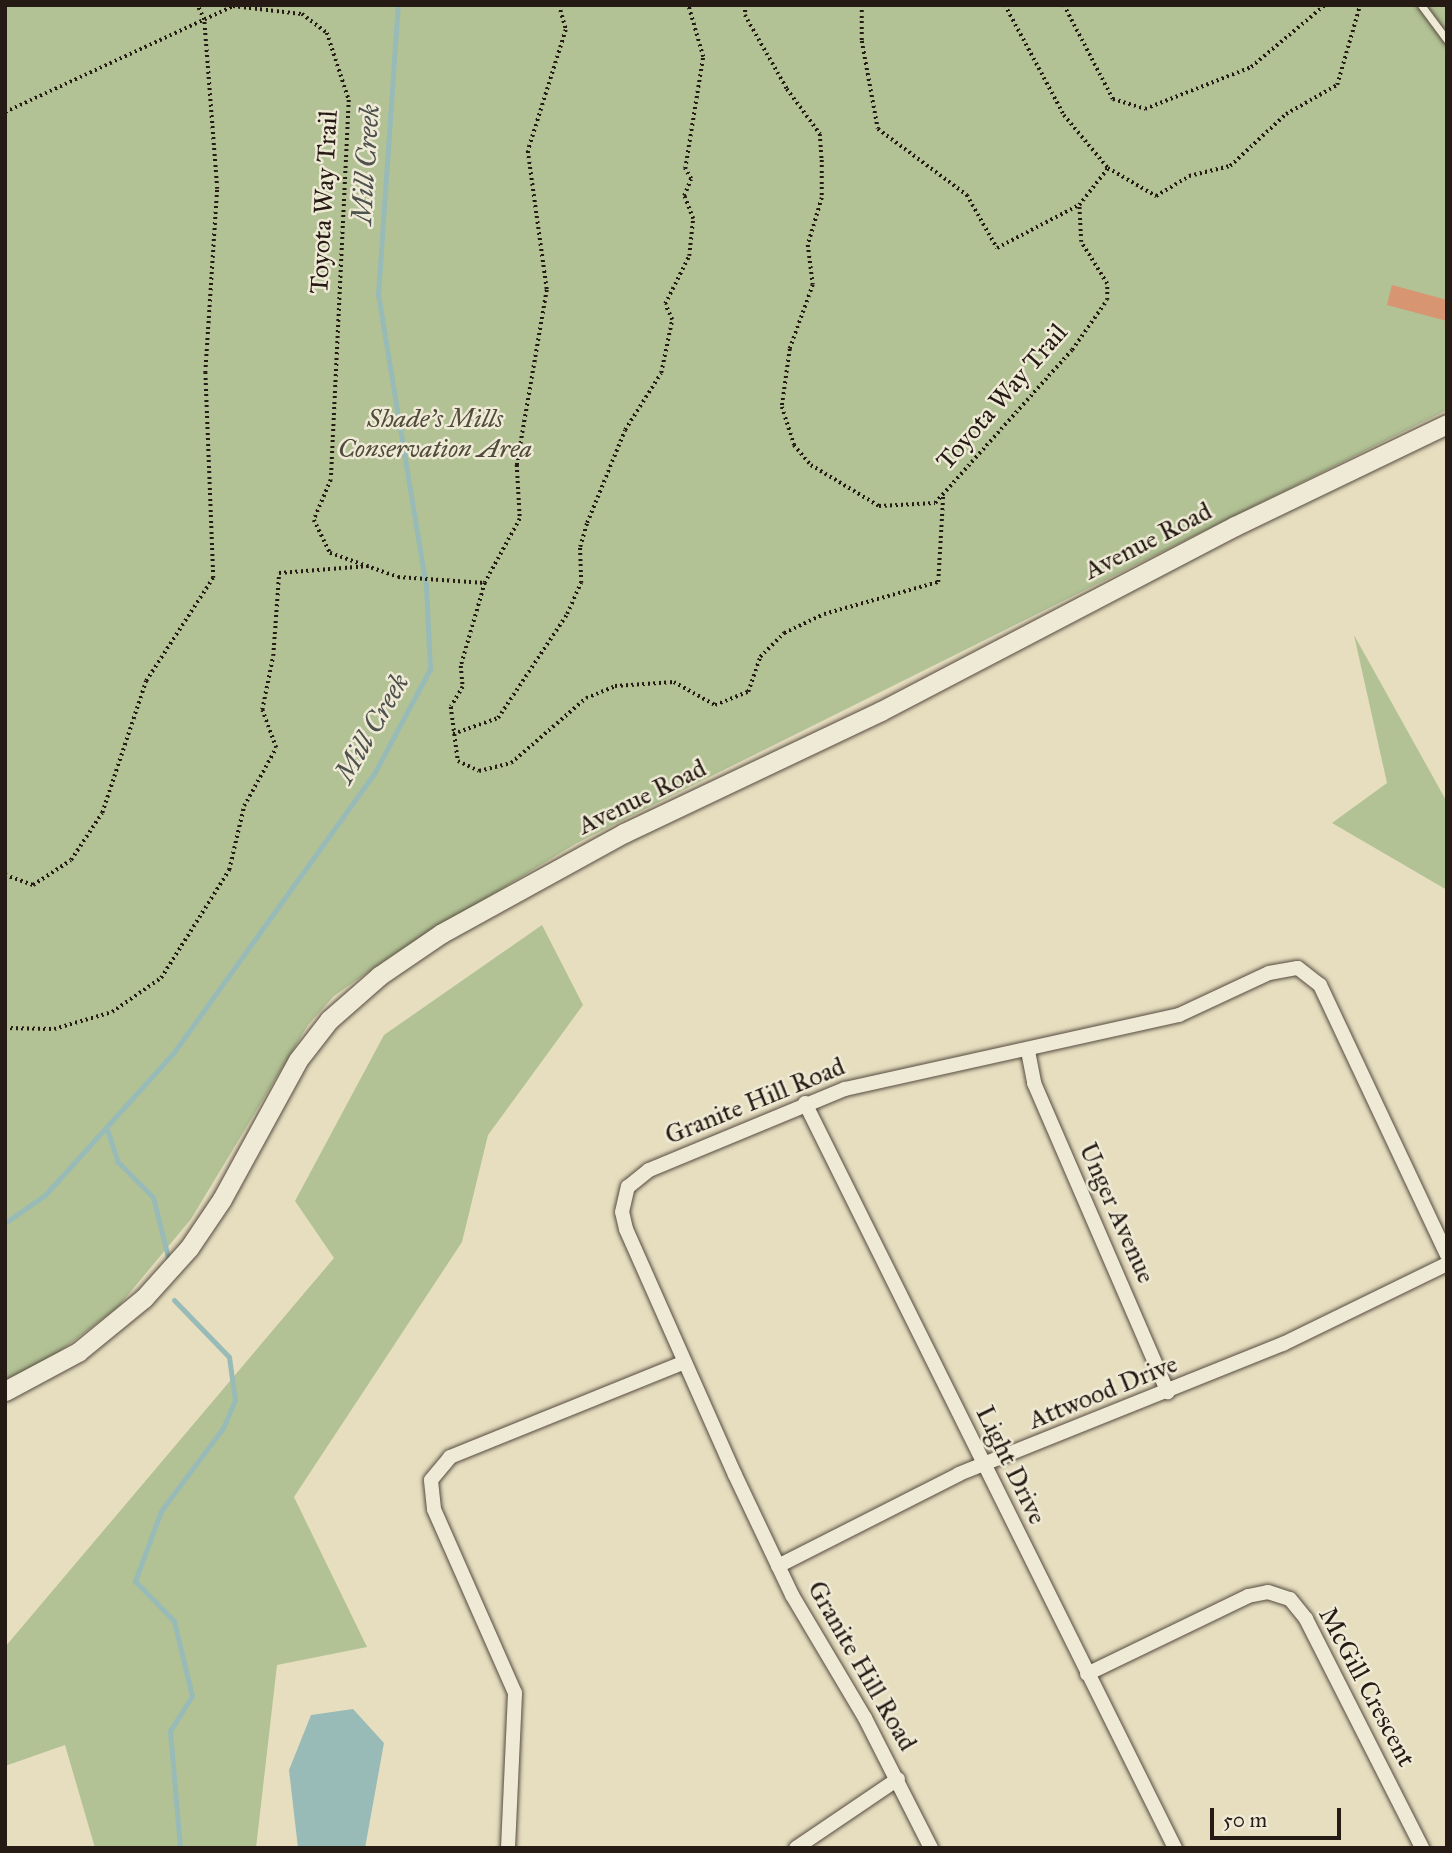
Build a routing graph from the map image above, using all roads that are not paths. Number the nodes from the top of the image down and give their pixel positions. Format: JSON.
{"nodes":[{"id":1,"x":1421,"y":5,"type":"edge"},
{"id":2,"x":1446,"y":39,"type":"edge"},
{"id":3,"x":1447,"y":424,"type":"edge"},
{"id":4,"x":1028,"y":1051,"type":"junction"},
{"id":5,"x":805,"y":1103,"type":"junction"},
{"id":6,"x":1447,"y":1255,"type":"edge"},
{"id":7,"x":1447,"y":1264,"type":"edge"},
{"id":8,"x":685,"y":1362,"type":"junction"},
{"id":9,"x":5,"y":1391,"type":"edge"},
{"id":10,"x":1168,"y":1392,"type":"junction"},
{"id":11,"x":984,"y":1466,"type":"junction"},
{"id":12,"x":778,"y":1566,"type":"junction"},
{"id":13,"x":1087,"y":1674,"type":"junction"},
{"id":14,"x":898,"y":1779,"type":"junction"},
{"id":15,"x":508,"y":1848,"type":"edge"},
{"id":16,"x":796,"y":1848,"type":"edge"},
{"id":17,"x":931,"y":1848,"type":"edge"},
{"id":18,"x":1175,"y":1848,"type":"edge"},
{"id":19,"x":1422,"y":1848,"type":"edge"}],
"edges":[{"from":1,"to":2,"type":"lane"},
{"from":3,"to":9,"type":"street","name":"Avenue Road"},
{"from":4,"to":5,"type":"street","name":"Granite Hill Road"},
{"from":4,"to":6,"type":"street","name":"Granite Hill Road"},
{"from":4,"to":10,"type":"street","name":"Unger Avenue"},
{"from":5,"to":8,"type":"street","name":"Granite Hill Road"},
{"from":5,"to":11,"type":"street","name":"Light Drive"},
{"from":7,"to":10,"type":"street","name":"Attwood Drive"},
{"from":8,"to":12,"type":"street","name":"Granite Hill Road"},
{"from":8,"to":15,"type":"street"},
{"from":10,"to":11,"type":"street","name":"Attwood Drive"},
{"from":11,"to":12,"type":"street","name":"Attwood Drive"},
{"from":11,"to":13,"type":"street","name":"Light Drive"},
{"from":12,"to":14,"type":"street","name":"Granite Hill Road"},
{"from":13,"to":18,"type":"street","name":"Light Drive"},
{"from":13,"to":19,"type":"street","name":"McGill Crescent"},
{"from":14,"to":16,"type":"street"},
{"from":14,"to":17,"type":"street","name":"Granite Hill Road"}]}
